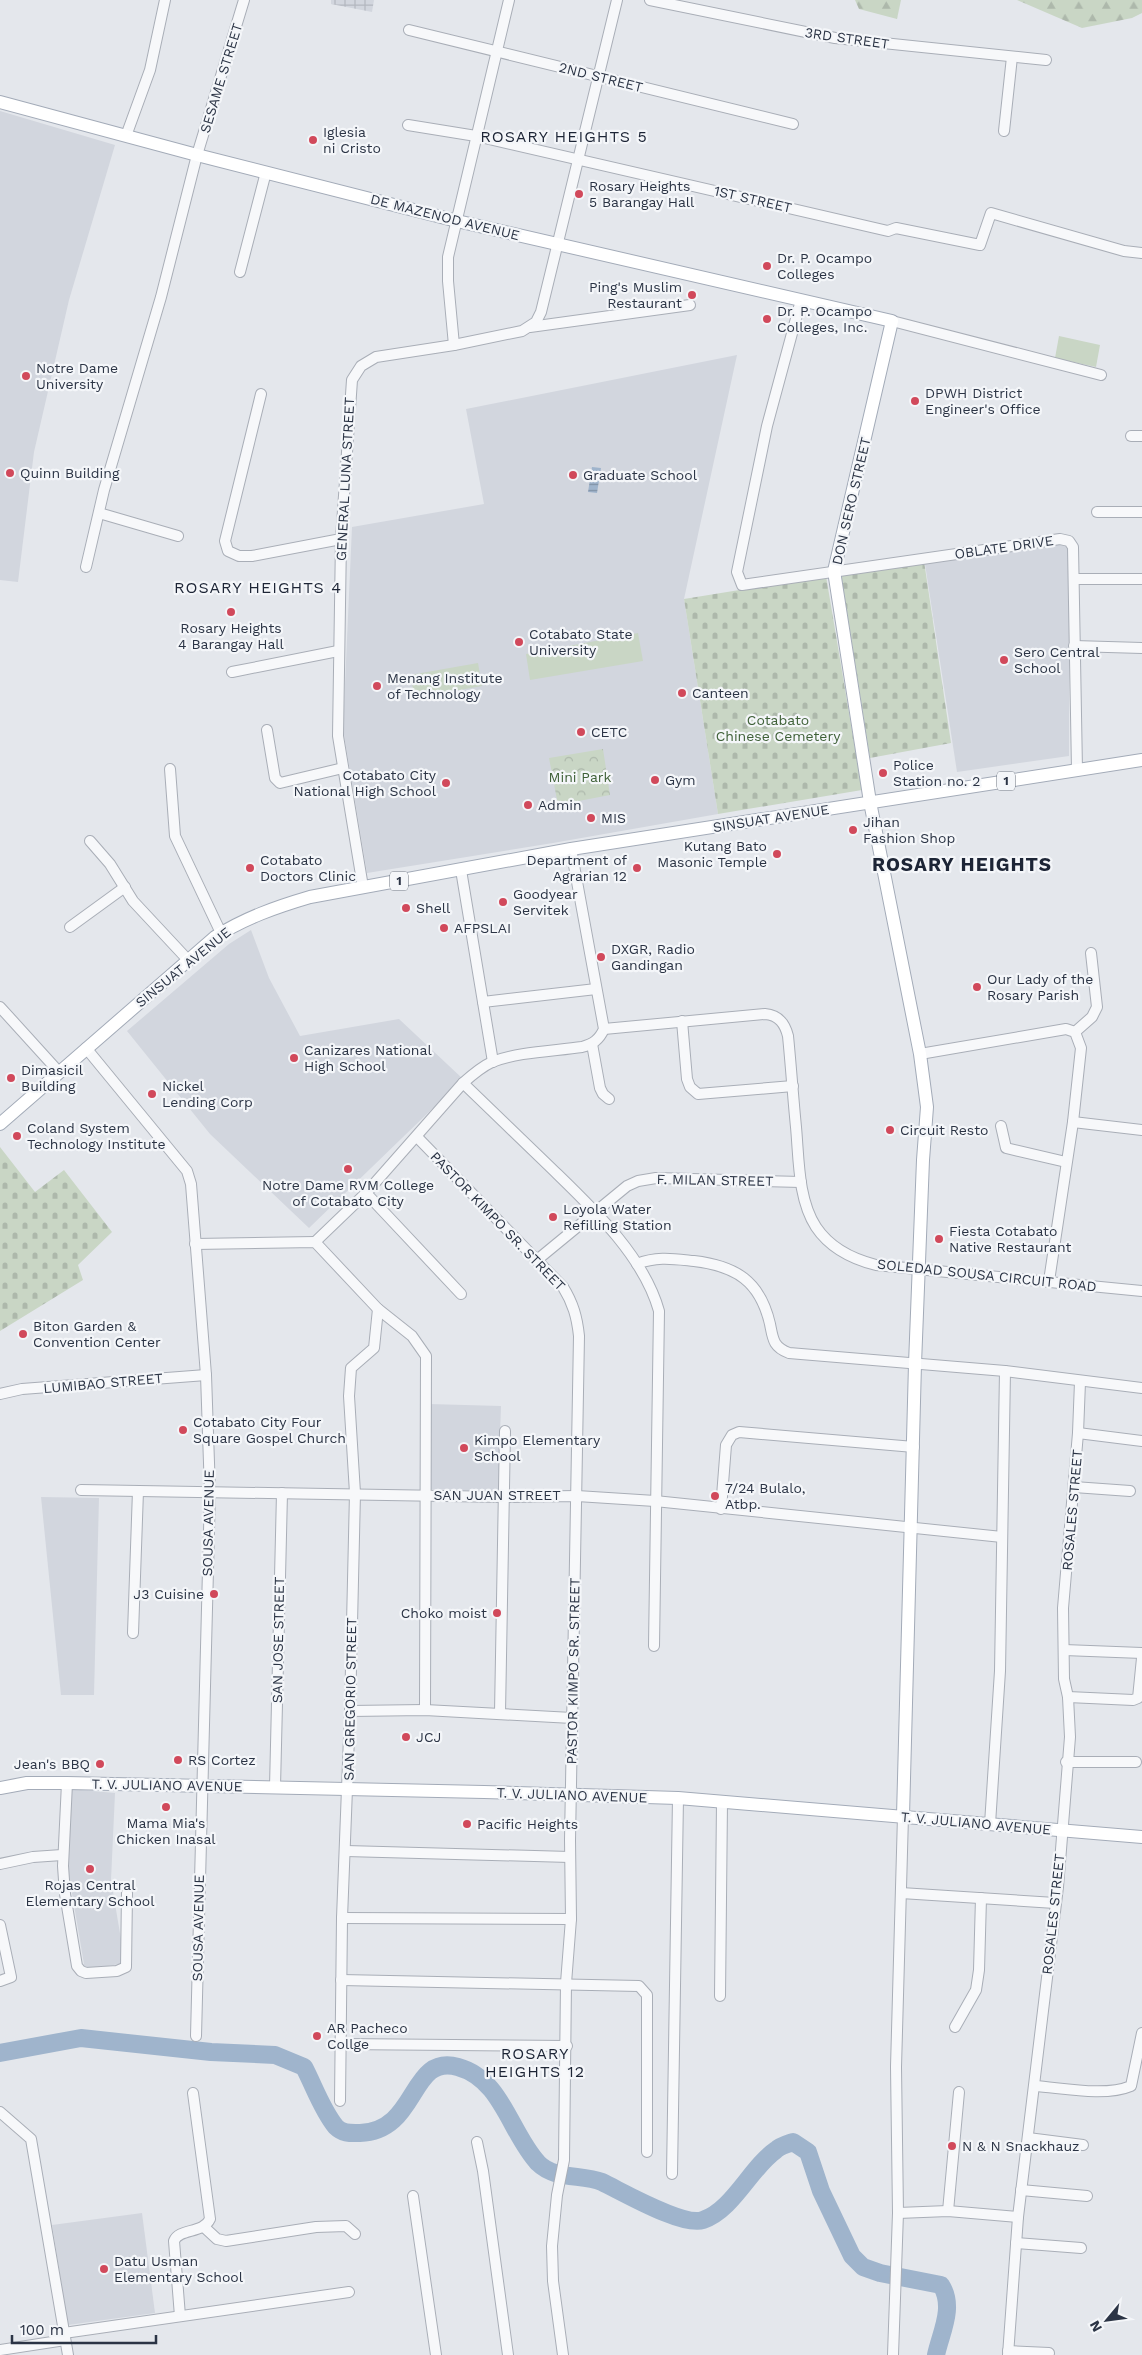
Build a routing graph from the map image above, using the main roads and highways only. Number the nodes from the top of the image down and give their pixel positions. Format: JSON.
{"nodes":[{"id":1,"x":0,"y":102,"type":"edge"},
{"id":2,"x":892,"y":321,"type":"joint"},
{"id":3,"x":1142,"y":760,"type":"edge"},
{"id":4,"x":870,"y":802,"type":"junction"},
{"id":5,"x":0,"y":1124,"type":"edge"},
{"id":6,"x":0,"y":1788,"type":"edge"},
{"id":7,"x":903,"y":1816,"type":"junction"},
{"id":8,"x":1142,"y":1837,"type":"edge"}],
"edges":[{"from":1,"to":2,"type":"main road","name":"DE MAZENOD AVENUE"},
{"from":2,"to":4,"type":"main road","name":"DON SERO STREET"},
{"from":3,"to":4,"type":"main road","name":"SINSUAT AVENUE","number":"1"},
{"from":4,"to":5,"type":"main road","name":"SINSUAT AVENUE","number":"1"},
{"from":4,"to":7,"type":"main road","name":"DON SERO STREET"},
{"from":6,"to":7,"type":"main road","name":"T. V. JULIANO AVENUE"},
{"from":7,"to":8,"type":"main road","name":"T. V. JULIANO AVENUE"}]}
